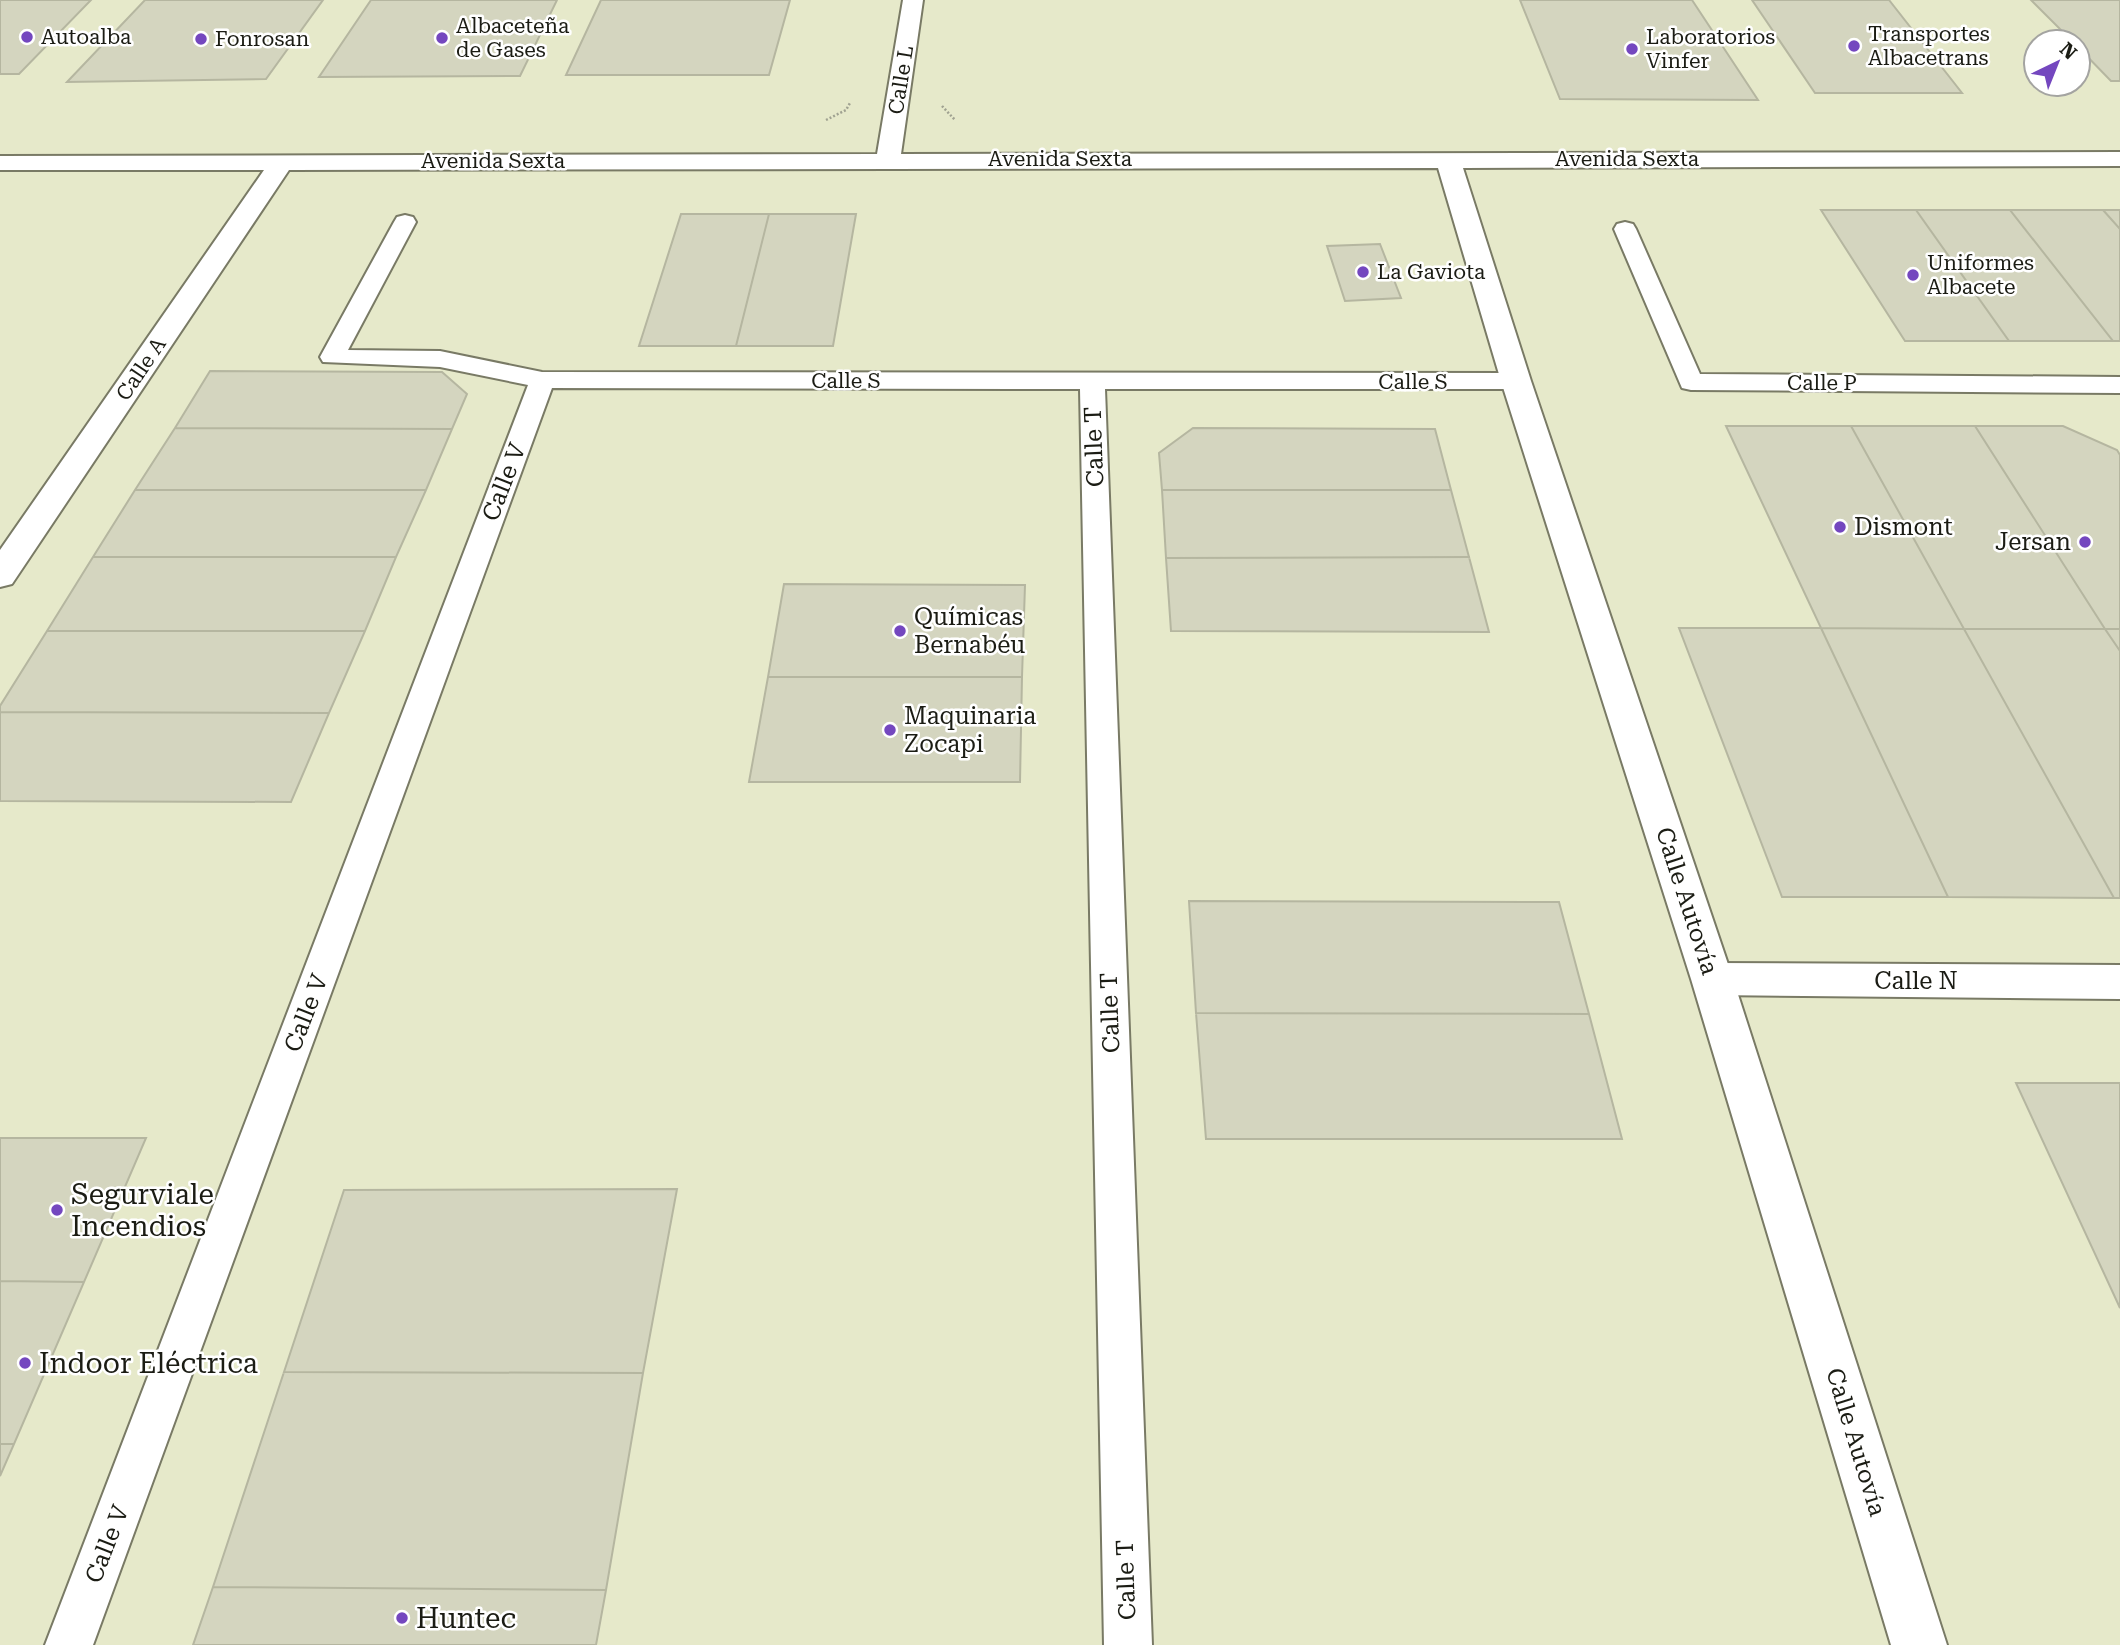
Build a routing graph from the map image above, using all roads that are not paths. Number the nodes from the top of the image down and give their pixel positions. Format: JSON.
{"nodes":[{"id":1,"x":913,"y":0,"type":"edge"},
{"id":2,"x":1448,"y":159,"type":"junction"},
{"id":3,"x":2120,"y":159,"type":"edge"},
{"id":4,"x":888,"y":160,"type":"junction"},
{"id":5,"x":282,"y":162,"type":"junction"},
{"id":6,"x":0,"y":163,"type":"edge"},
{"id":7,"x":405,"y":222,"type":"dead end"},
{"id":8,"x":1625,"y":229,"type":"dead end"},
{"id":9,"x":542,"y":380,"type":"junction"},
{"id":10,"x":1516,"y":381,"type":"junction"},
{"id":11,"x":1092,"y":382,"type":"junction"},
{"id":12,"x":2120,"y":385,"type":"edge"},
{"id":13,"x":0,"y":575,"type":"edge"},
{"id":14,"x":1712,"y":979,"type":"junction"},
{"id":15,"x":2120,"y":982,"type":"edge"},
{"id":16,"x":69,"y":1645,"type":"edge"},
{"id":17,"x":1128,"y":1645,"type":"edge"},
{"id":18,"x":1919,"y":1645,"type":"edge"}],
"edges":[{"from":1,"to":4,"type":"street","name":"Calle L"},
{"from":2,"to":3,"type":"street","name":"Avenida Sexta"},
{"from":2,"to":4,"type":"street","name":"Avenida Sexta"},
{"from":2,"to":10,"type":"street","name":"Calle Autovía"},
{"from":4,"to":5,"type":"street","name":"Avenida Sexta"},
{"from":5,"to":6,"type":"street","name":"Avenida Sexta"},
{"from":5,"to":13,"type":"street","name":"Calle A"},
{"from":7,"to":9,"type":"lane","name":"Calle S"},
{"from":8,"to":12,"type":"lane","name":"Calle P"},
{"from":9,"to":11,"type":"lane","name":"Calle S"},
{"from":9,"to":16,"type":"lane","name":"Calle V"},
{"from":10,"to":11,"type":"lane","name":"Calle S"},
{"from":10,"to":14,"type":"street","name":"Calle Autovía"},
{"from":11,"to":17,"type":"lane","name":"Calle T"},
{"from":14,"to":15,"type":"lane","name":"Calle N"},
{"from":14,"to":18,"type":"street","name":"Calle Autovía"}]}
